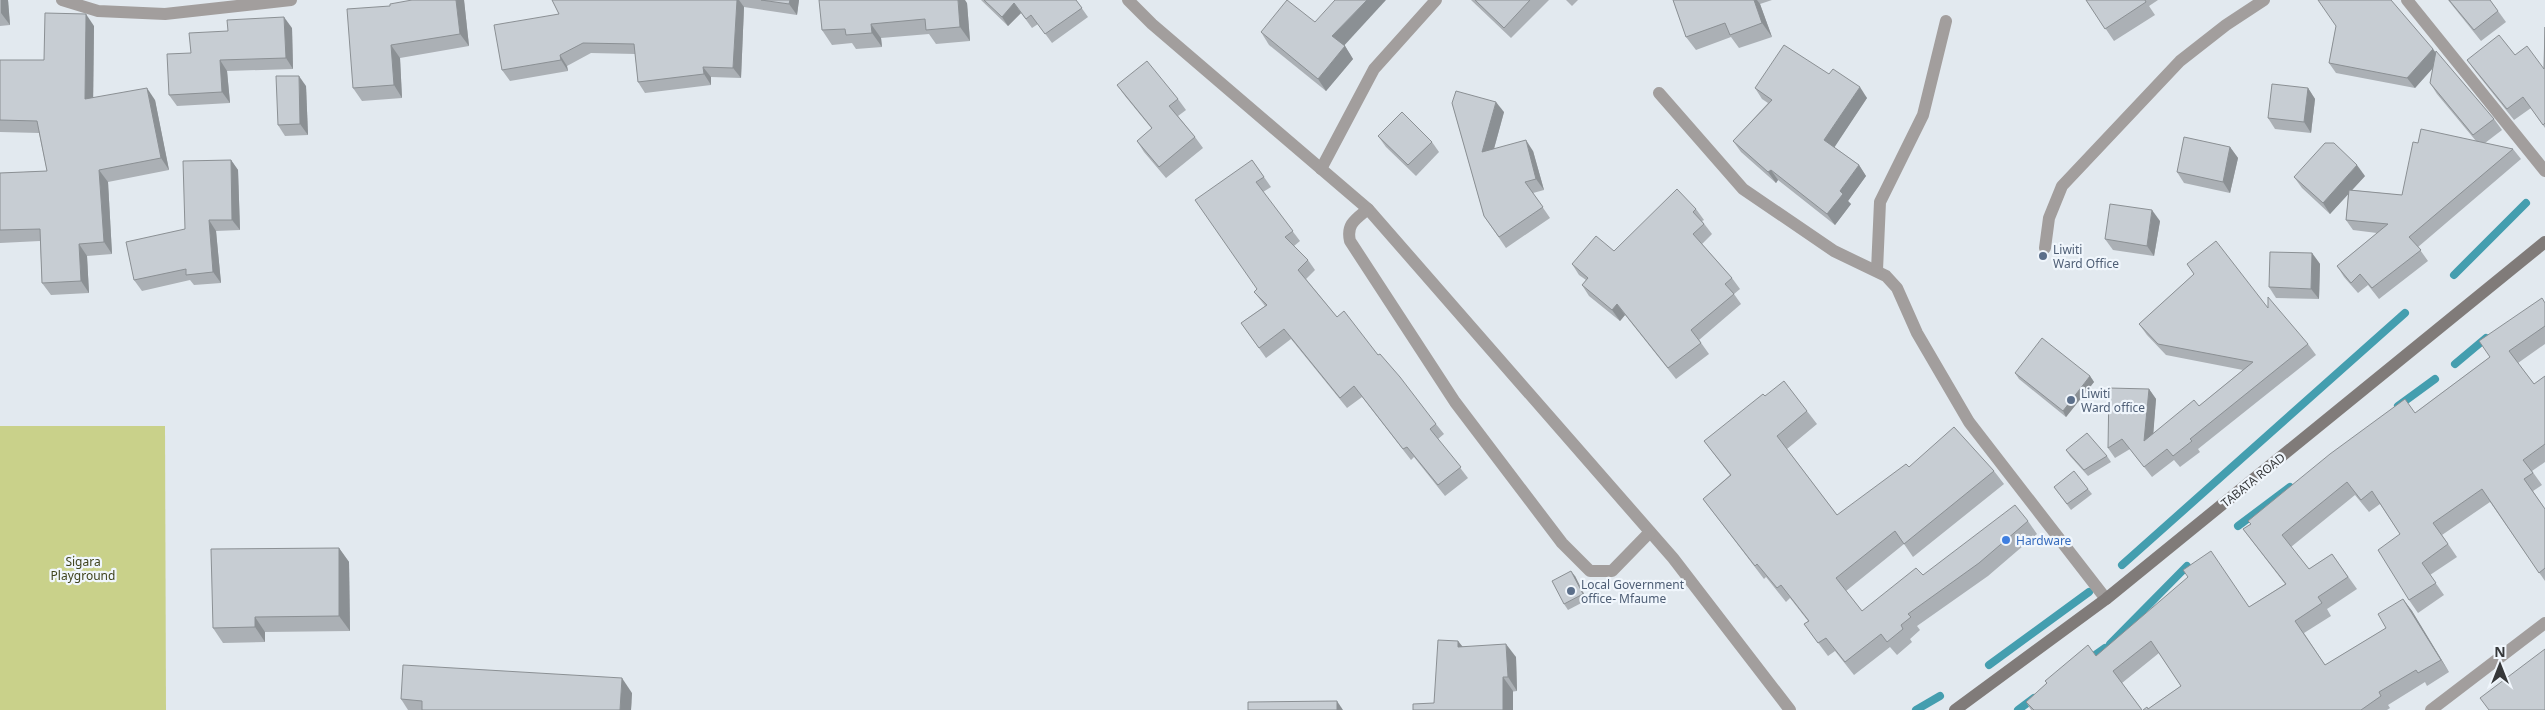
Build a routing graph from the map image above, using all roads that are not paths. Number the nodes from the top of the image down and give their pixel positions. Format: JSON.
{"nodes":[{"id":1,"x":62,"y":0,"type":"edge"},
{"id":2,"x":291,"y":0,"type":"edge"},
{"id":3,"x":1128,"y":0,"type":"edge"},
{"id":4,"x":1436,"y":0,"type":"edge"},
{"id":5,"x":2264,"y":0,"type":"edge"},
{"id":6,"x":2407,"y":0,"type":"edge"},
{"id":7,"x":1946,"y":21,"type":"dead end"},
{"id":8,"x":1659,"y":93,"type":"dead end"},
{"id":9,"x":1320,"y":169,"type":"junction"},
{"id":10,"x":2545,"y":171,"type":"edge"},
{"id":11,"x":1368,"y":209,"type":"junction"},
{"id":12,"x":2545,"y":242,"type":"edge"},
{"id":13,"x":2045,"y":248,"type":"dead end"},
{"id":14,"x":1877,"y":270,"type":"junction"},
{"id":15,"x":1650,"y":532,"type":"junction"},
{"id":16,"x":2106,"y":599,"type":"junction"},
{"id":17,"x":2545,"y":623,"type":"edge"},
{"id":18,"x":1790,"y":710,"type":"edge"},
{"id":19,"x":1955,"y":710,"type":"edge"},
{"id":20,"x":2431,"y":710,"type":"edge"}],
"edges":[{"from":1,"to":2,"type":"street"},
{"from":3,"to":9,"type":"street"},
{"from":4,"to":9,"type":"street"},
{"from":5,"to":13,"type":"street"},
{"from":6,"to":10,"type":"street"},
{"from":7,"to":14,"type":"street"},
{"from":8,"to":14,"type":"street"},
{"from":9,"to":11,"type":"street"},
{"from":11,"to":15,"type":"street"},
{"from":11,"to":15,"type":"street"},
{"from":12,"to":16,"type":"main road","name":"TABATA ROAD"},
{"from":14,"to":16,"type":"street"},
{"from":15,"to":18,"type":"street"},
{"from":16,"to":19,"type":"main road","name":"TABATA ROAD"},
{"from":17,"to":20,"type":"street"}]}
